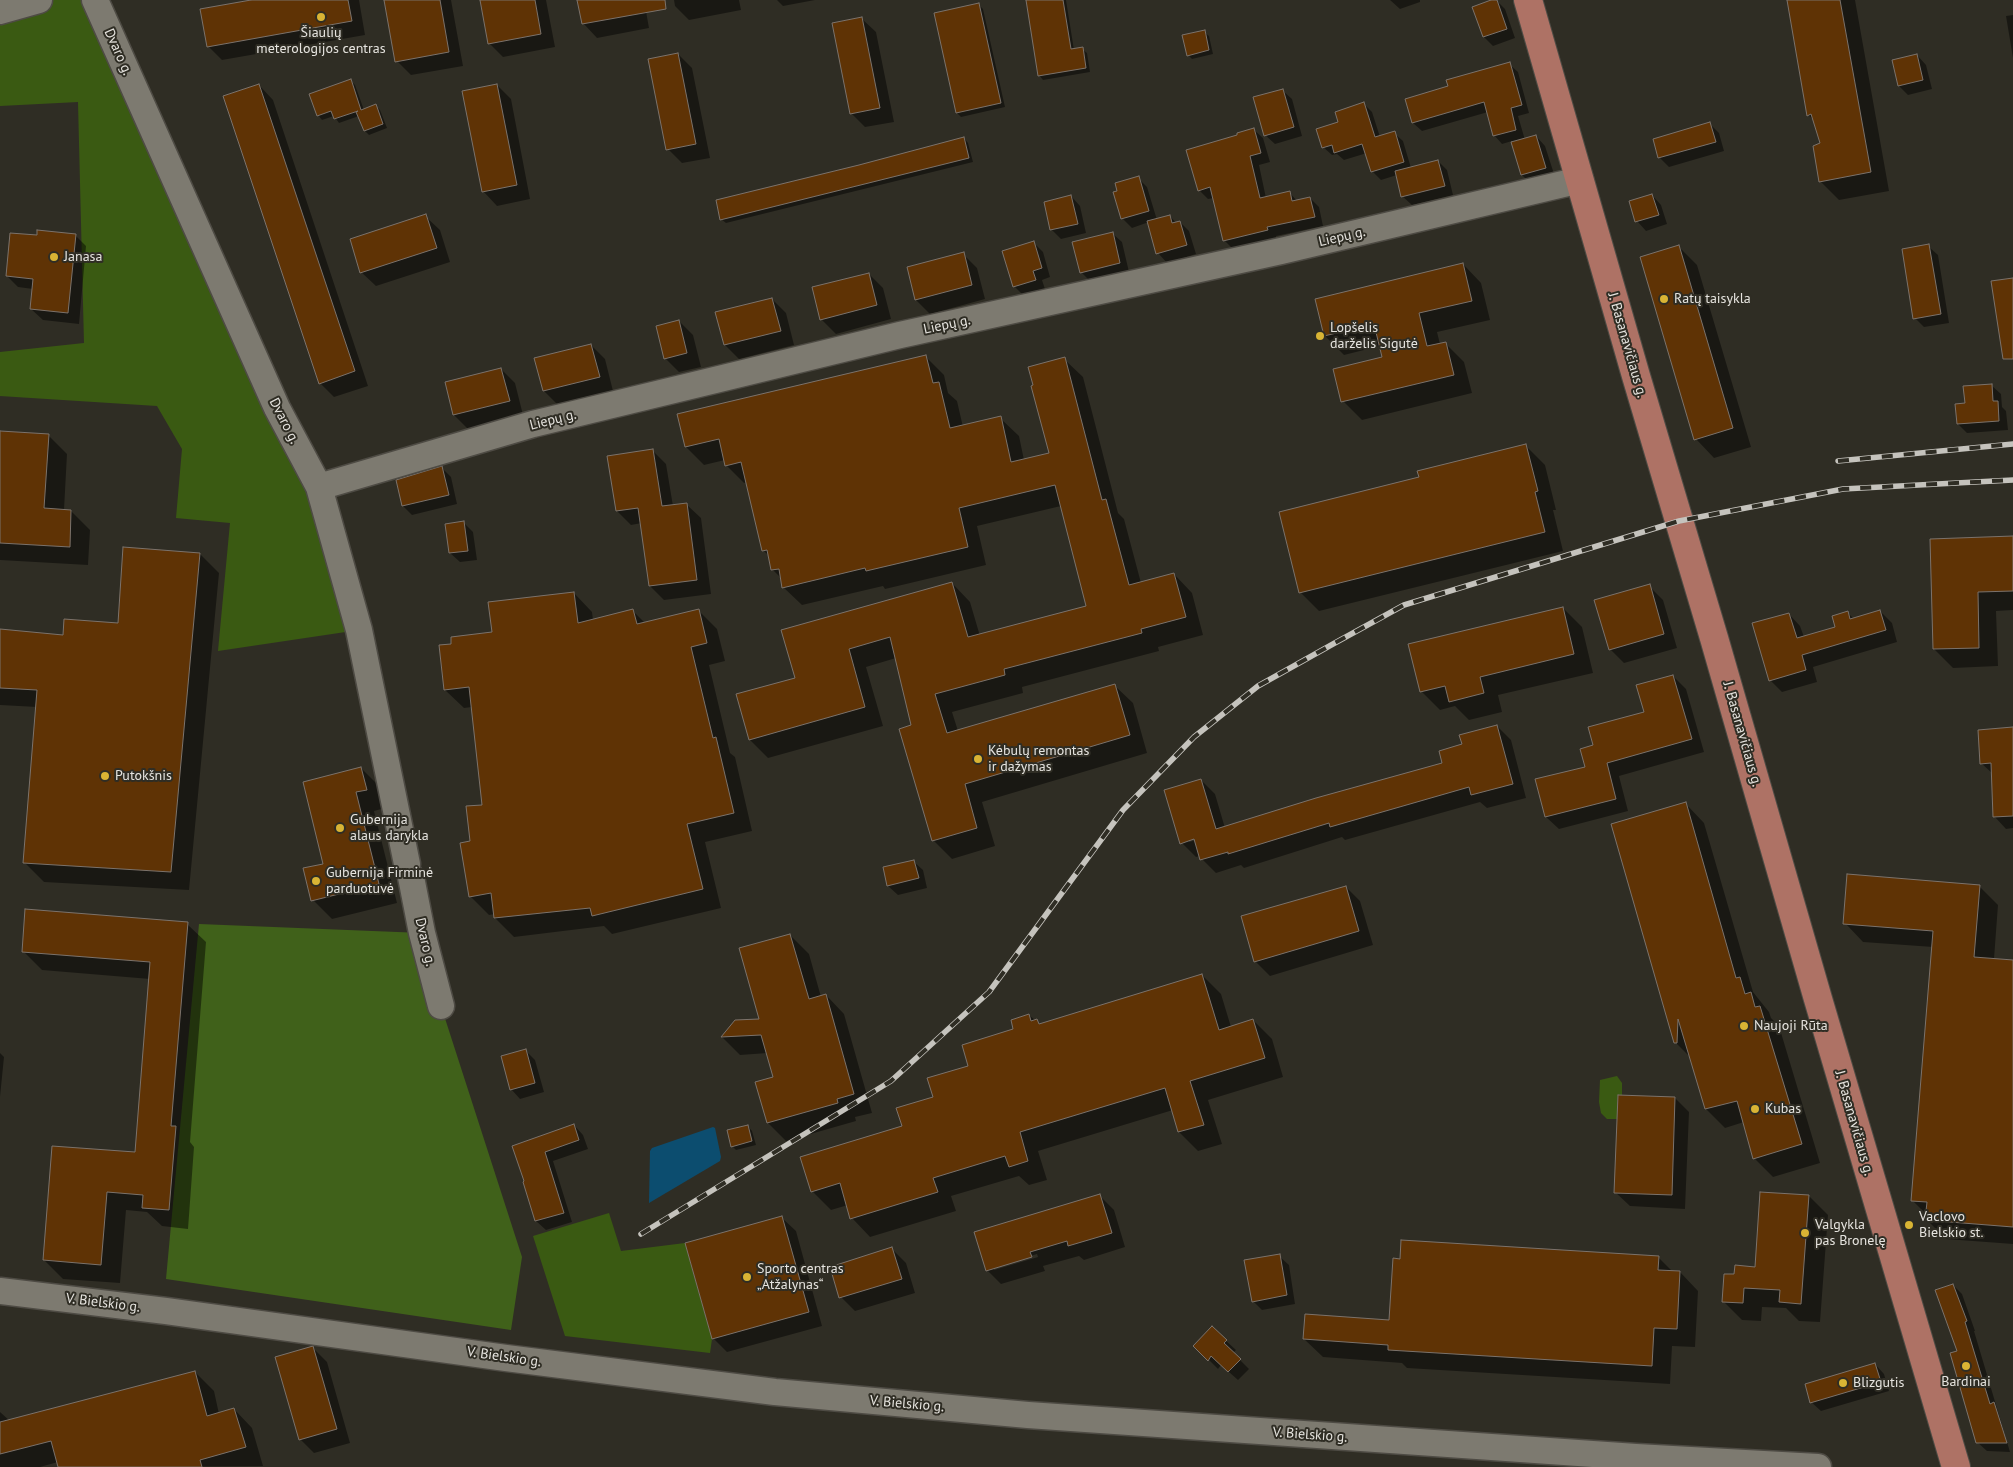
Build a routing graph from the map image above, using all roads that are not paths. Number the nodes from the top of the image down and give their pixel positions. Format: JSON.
{"nodes":[{"id":1,"x":39,"y":0,"type":"edge"},
{"id":2,"x":95,"y":0,"type":"edge"},
{"id":3,"x":1528,"y":0,"type":"edge"},
{"id":4,"x":0,"y":11,"type":"edge"},
{"id":5,"x":1580,"y":180,"type":"junction"},
{"id":6,"x":319,"y":487,"type":"junction"},
{"id":7,"x":441,"y":1006,"type":"dead end"},
{"id":8,"x":0,"y":1291,"type":"edge"},
{"id":9,"x":1637,"y":1462,"type":"edge"},
{"id":10,"x":1818,"y":1467,"type":"edge"},
{"id":11,"x":1956,"y":1467,"type":"edge"}],
"edges":[{"from":1,"to":4,"type":"street"},
{"from":2,"to":6,"type":"street","name":"Dvaro g."},
{"from":3,"to":5,"type":"main road","name":"J. Basanavičiaus g."},
{"from":5,"to":6,"type":"street","name":"Liepų g."},
{"from":5,"to":11,"type":"main road","name":"J. Basanavičiaus g."},
{"from":6,"to":7,"type":"street","name":"Dvaro g."},
{"from":8,"to":9,"type":"street","name":"V. Bielskio g."},
{"from":9,"to":10,"type":"street","name":"V. Bielskio g."}]}
